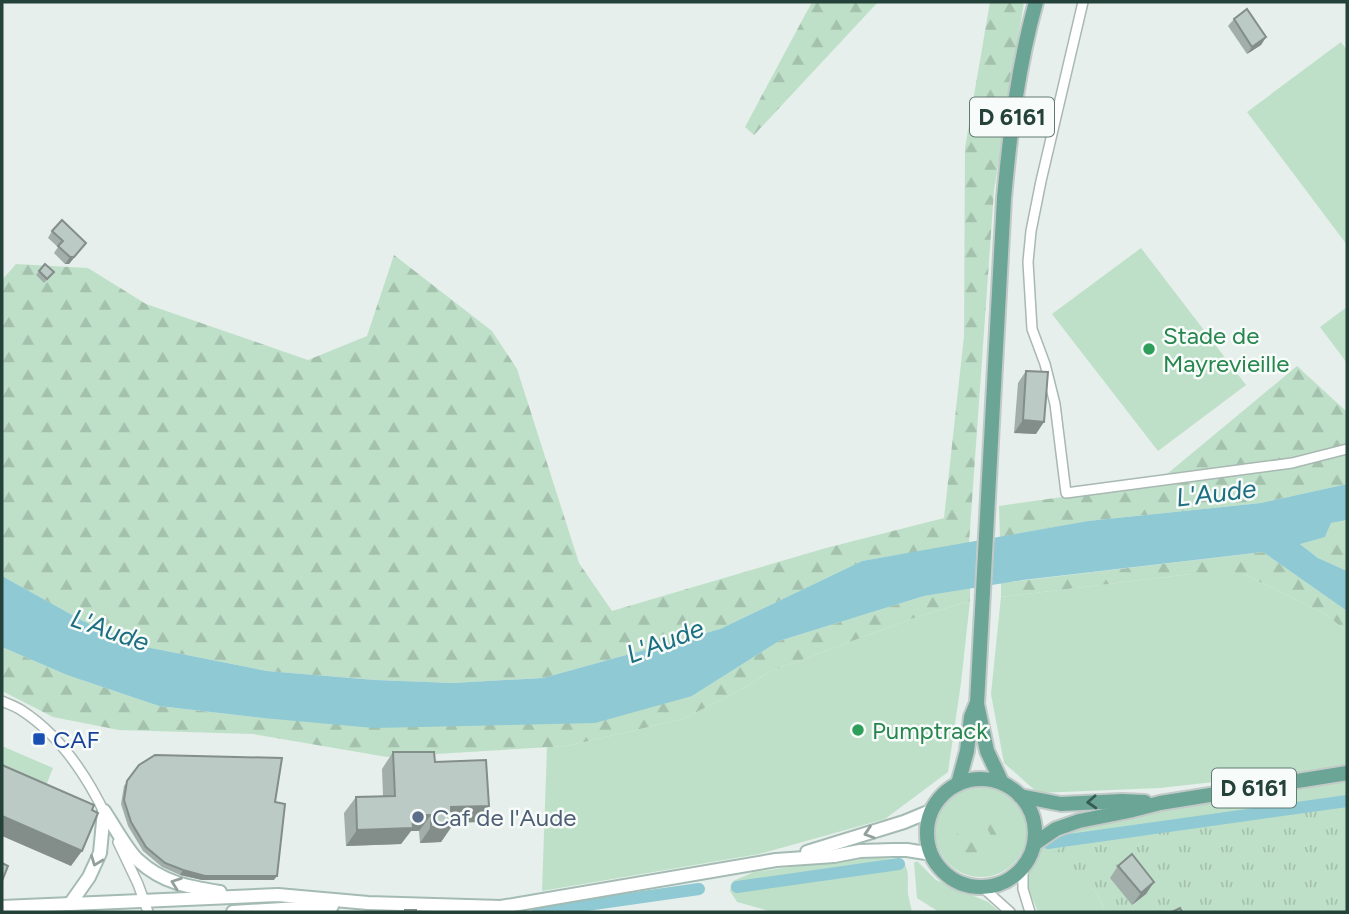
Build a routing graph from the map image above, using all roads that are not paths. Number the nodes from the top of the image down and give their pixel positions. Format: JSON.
{"nodes":[{"id":1,"x":1036,"y":2,"type":"edge"},
{"id":2,"x":1083,"y":2,"type":"edge"},
{"id":3,"x":1347,"y":449,"type":"edge"},
{"id":4,"x":2,"y":701,"type":"edge"},
{"id":5,"x":977,"y":704,"type":"junction"},
{"id":6,"x":1347,"y":773,"type":"edge"},
{"id":7,"x":1002,"y":783,"type":"junction"},
{"id":8,"x":958,"y":784,"type":"junction"},
{"id":9,"x":1020,"y":796,"type":"junction"},
{"id":10,"x":1160,"y":803,"type":"junction"},
{"id":11,"x":933,"y":810,"type":"junction"},
{"id":12,"x":104,"y":811,"type":"junction"},
{"id":13,"x":1034,"y":844,"type":"junction"},
{"id":14,"x":932,"y":853,"type":"junction"},
{"id":15,"x":776,"y":860,"type":"junction"},
{"id":16,"x":1023,"y":867,"type":"junction"},
{"id":17,"x":981,"y":886,"type":"junction"},
{"id":18,"x":243,"y":895,"type":"junction"},
{"id":19,"x":368,"y":903,"type":"junction"},
{"id":20,"x":70,"y":904,"type":"junction"},
{"id":21,"x":2,"y":907,"type":"edge"},
{"id":22,"x":146,"y":907,"type":"edge"},
{"id":23,"x":503,"y":910,"type":"edge"},
{"id":24,"x":233,"y":912,"type":"edge"},
{"id":25,"x":1010,"y":912,"type":"edge"},
{"id":26,"x":1030,"y":912,"type":"edge"}],
"edges":[{"from":1,"to":5,"type":"main road","number":"D 6161"},
{"from":2,"to":3,"type":"street"},
{"from":4,"to":12,"type":"street"},
{"from":5,"to":7,"type":"main road","number":"D 6161"},
{"from":5,"to":8,"type":"main road","number":"D 6161"},
{"from":6,"to":10,"type":"main road","number":"D 6161"},
{"from":7,"to":8,"type":"main road"},
{"from":7,"to":9,"type":"main road"},
{"from":8,"to":11,"type":"main road"},
{"from":10,"to":9,"type":"main road","number":"D 6161","one_way":true},
{"from":9,"to":13,"type":"main road"},
{"from":10,"to":13,"type":"main road","number":"D 6161"},
{"from":11,"to":14,"type":"main road"},
{"from":11,"to":15,"type":"main road","one_way":true},
{"from":18,"to":12,"type":"main road","one_way":true},
{"from":12,"to":20,"type":"main road","one_way":true},
{"from":12,"to":22,"type":"street"},
{"from":13,"to":16,"type":"main road"},
{"from":14,"to":15,"type":"main road"},
{"from":14,"to":17,"type":"main road"},
{"from":15,"to":23,"type":"main road"},
{"from":16,"to":17,"type":"main road"},
{"from":16,"to":26,"type":"street"},
{"from":17,"to":25,"type":"street"},
{"from":18,"to":19,"type":"main road"},
{"from":18,"to":22,"type":"main road"},
{"from":19,"to":23,"type":"main road"},
{"from":19,"to":24,"type":"main road"},
{"from":20,"to":21,"type":"main road"},
{"from":20,"to":22,"type":"main road"}]}
